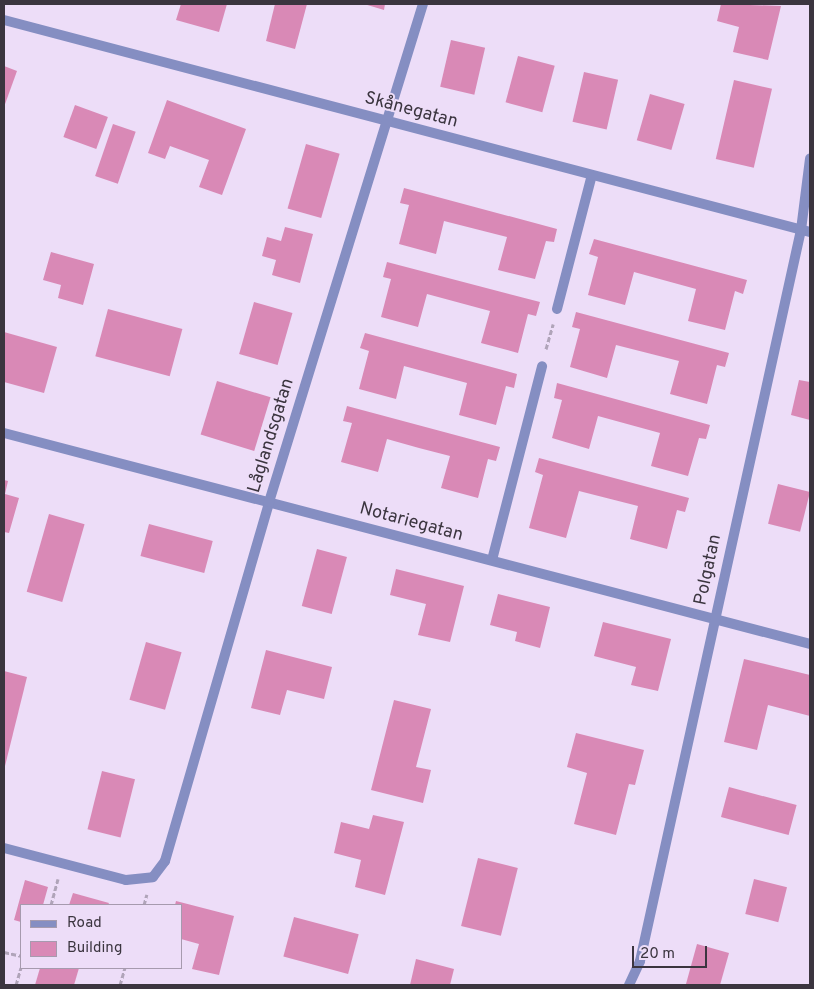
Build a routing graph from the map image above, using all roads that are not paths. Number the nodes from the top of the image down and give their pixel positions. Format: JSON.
{"nodes":[{"id":1,"x":423,"y":4,"type":"edge"},
{"id":2,"x":4,"y":20,"type":"edge"},
{"id":3,"x":387,"y":121,"type":"junction"},
{"id":4,"x":810,"y":160,"type":"edge"},
{"id":5,"x":592,"y":175,"type":"junction"},
{"id":6,"x":806,"y":231,"type":"edge"},
{"id":7,"x":557,"y":309,"type":"road end"},
{"id":8,"x":542,"y":366,"type":"road end"},
{"id":9,"x":4,"y":433,"type":"edge"},
{"id":10,"x":269,"y":502,"type":"junction"},
{"id":11,"x":492,"y":560,"type":"junction"},
{"id":12,"x":715,"y":619,"type":"junction"},
{"id":13,"x":810,"y":644,"type":"edge"},
{"id":14,"x":4,"y":848,"type":"edge"},
{"id":15,"x":629,"y":985,"type":"edge"}],
"edges":[{"from":1,"to":3,"type":"street","name":"Låglandsgatan"},
{"from":2,"to":3,"type":"street","name":"Skånegatan"},
{"from":3,"to":5,"type":"street","name":"Skånegatan"},
{"from":3,"to":10,"type":"street","name":"Låglandsgatan"},
{"from":4,"to":6,"type":"street","name":"Polgatan"},
{"from":5,"to":6,"type":"street","name":"Skånegatan"},
{"from":5,"to":7,"type":"street"},
{"from":6,"to":12,"type":"street","name":"Polgatan"},
{"from":8,"to":11,"type":"street"},
{"from":9,"to":10,"type":"street","name":"Notariegatan"},
{"from":10,"to":11,"type":"street","name":"Notariegatan"},
{"from":10,"to":14,"type":"street","name":"Låglandsgatan"},
{"from":11,"to":12,"type":"street","name":"Notariegatan"},
{"from":12,"to":13,"type":"street","name":"Notariegatan"},
{"from":12,"to":15,"type":"street","name":"Polgatan"}]}
